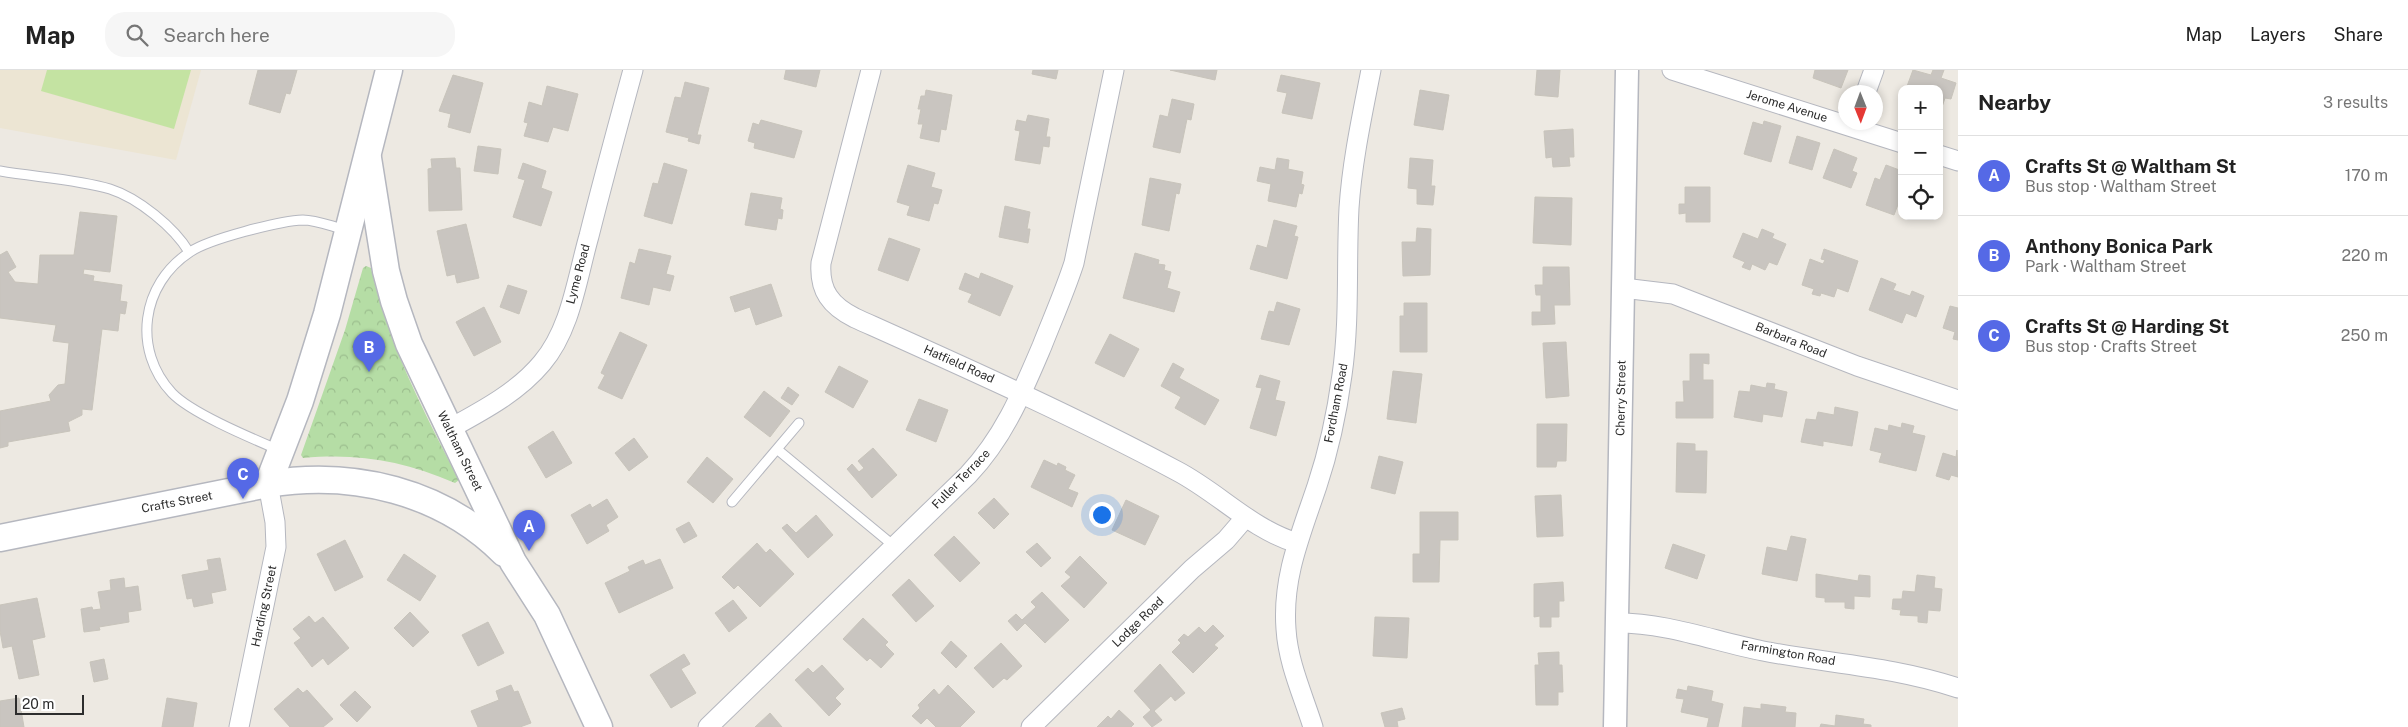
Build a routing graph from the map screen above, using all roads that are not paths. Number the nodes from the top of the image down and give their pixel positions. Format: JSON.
{"nodes":[{"id":1,"x":389,"y":70,"type":"edge"},
{"id":2,"x":633,"y":70,"type":"edge"},
{"id":3,"x":871,"y":70,"type":"edge"},
{"id":4,"x":1114,"y":70,"type":"edge"},
{"id":5,"x":1371,"y":70,"type":"edge"},
{"id":6,"x":1627,"y":70,"type":"edge"},
{"id":7,"x":1672,"y":70,"type":"edge"},
{"id":8,"x":1874,"y":70,"type":"edge"},
{"id":9,"x":1869,"y":85,"type":"edge"},
{"id":10,"x":1838,"y":120,"type":"edge"},
{"id":11,"x":1868,"y":130,"type":"edge"},
{"id":12,"x":1898,"y":141,"type":"edge"},
{"id":13,"x":1943,"y":156,"type":"edge"},
{"id":14,"x":368,"y":158,"type":"junction"},
{"id":15,"x":1958,"y":161,"type":"edge"},
{"id":16,"x":0,"y":171,"type":"edge"},
{"id":17,"x":349,"y":231,"type":"junction"},
{"id":18,"x":189,"y":252,"type":"junction"},
{"id":19,"x":1623,"y":288,"type":"junction"},
{"id":20,"x":1022,"y":392,"type":"junction"},
{"id":21,"x":1958,"y":400,"type":"edge"},
{"id":22,"x":799,"y":423,"type":"dead end"},
{"id":23,"x":449,"y":429,"type":"junction"},
{"id":24,"x":778,"y":450,"type":"junction"},
{"id":25,"x":281,"y":451,"type":"junction"},
{"id":26,"x":268,"y":484,"type":"junction"},
{"id":27,"x":732,"y":502,"type":"dead end"},
{"id":28,"x":1245,"y":518,"type":"junction"},
{"id":29,"x":0,"y":538,"type":"edge"},
{"id":30,"x":1297,"y":543,"type":"junction"},
{"id":31,"x":894,"y":546,"type":"junction"},
{"id":32,"x":513,"y":562,"type":"junction"},
{"id":33,"x":1617,"y":623,"type":"junction"},
{"id":34,"x":1958,"y":688,"type":"edge"},
{"id":35,"x":239,"y":727,"type":"edge"},
{"id":36,"x":599,"y":727,"type":"edge"},
{"id":37,"x":708,"y":727,"type":"edge"},
{"id":38,"x":1031,"y":727,"type":"edge"},
{"id":39,"x":1314,"y":727,"type":"edge"},
{"id":40,"x":1615,"y":727,"type":"edge"}],
"edges":[{"from":1,"to":14,"type":"main road","name":"Waltham Street"},
{"from":2,"to":23,"type":"street","name":"Lyme Road"},
{"from":3,"to":20,"type":"street","name":"Hatfield Road"},
{"from":4,"to":20,"type":"street","name":"Fuller Terrace"},
{"from":5,"to":30,"type":"street","name":"Fordham Road"},
{"from":6,"to":19,"type":"street","name":"Cherry Street"},
{"from":7,"to":10,"type":"street","name":"Jerome Avenue"},
{"from":8,"to":9,"type":"street"},
{"from":11,"to":12,"type":"street","name":"Jerome Avenue"},
{"from":13,"to":15,"type":"street"},
{"from":14,"to":17,"type":"main road","name":"Waltham Street"},
{"from":14,"to":23,"type":"main road","name":"Waltham Street"},
{"from":16,"to":18,"type":"lane"},
{"from":17,"to":18,"type":"lane"},
{"from":17,"to":25,"type":"main road","name":"Waltham Street"},
{"from":18,"to":25,"type":"lane"},
{"from":19,"to":21,"type":"street","name":"Barbara Road"},
{"from":19,"to":33,"type":"street","name":"Cherry Street"},
{"from":20,"to":28,"type":"street","name":"Hatfield Road"},
{"from":20,"to":31,"type":"street","name":"Fuller Terrace"},
{"from":22,"to":24,"type":"lane"},
{"from":23,"to":32,"type":"main road","name":"Waltham Street"},
{"from":24,"to":27,"type":"lane"},
{"from":24,"to":31,"type":"lane"},
{"from":25,"to":26,"type":"main road","name":"Waltham Street"},
{"from":26,"to":29,"type":"main road","name":"Crafts Street"},
{"from":26,"to":32,"type":"main road","name":"Crafts Street"},
{"from":26,"to":35,"type":"street","name":"Harding Street"},
{"from":28,"to":30,"type":"street","name":"Hatfield Road"},
{"from":28,"to":38,"type":"street","name":"Lodge Road"},
{"from":30,"to":39,"type":"street","name":"Fordham Road"},
{"from":31,"to":37,"type":"street","name":"Fuller Terrace"},
{"from":32,"to":36,"type":"main road","name":"Waltham Street"},
{"from":33,"to":34,"type":"street","name":"Farmington Road"},
{"from":33,"to":40,"type":"street","name":"Cherry Street"}]}
